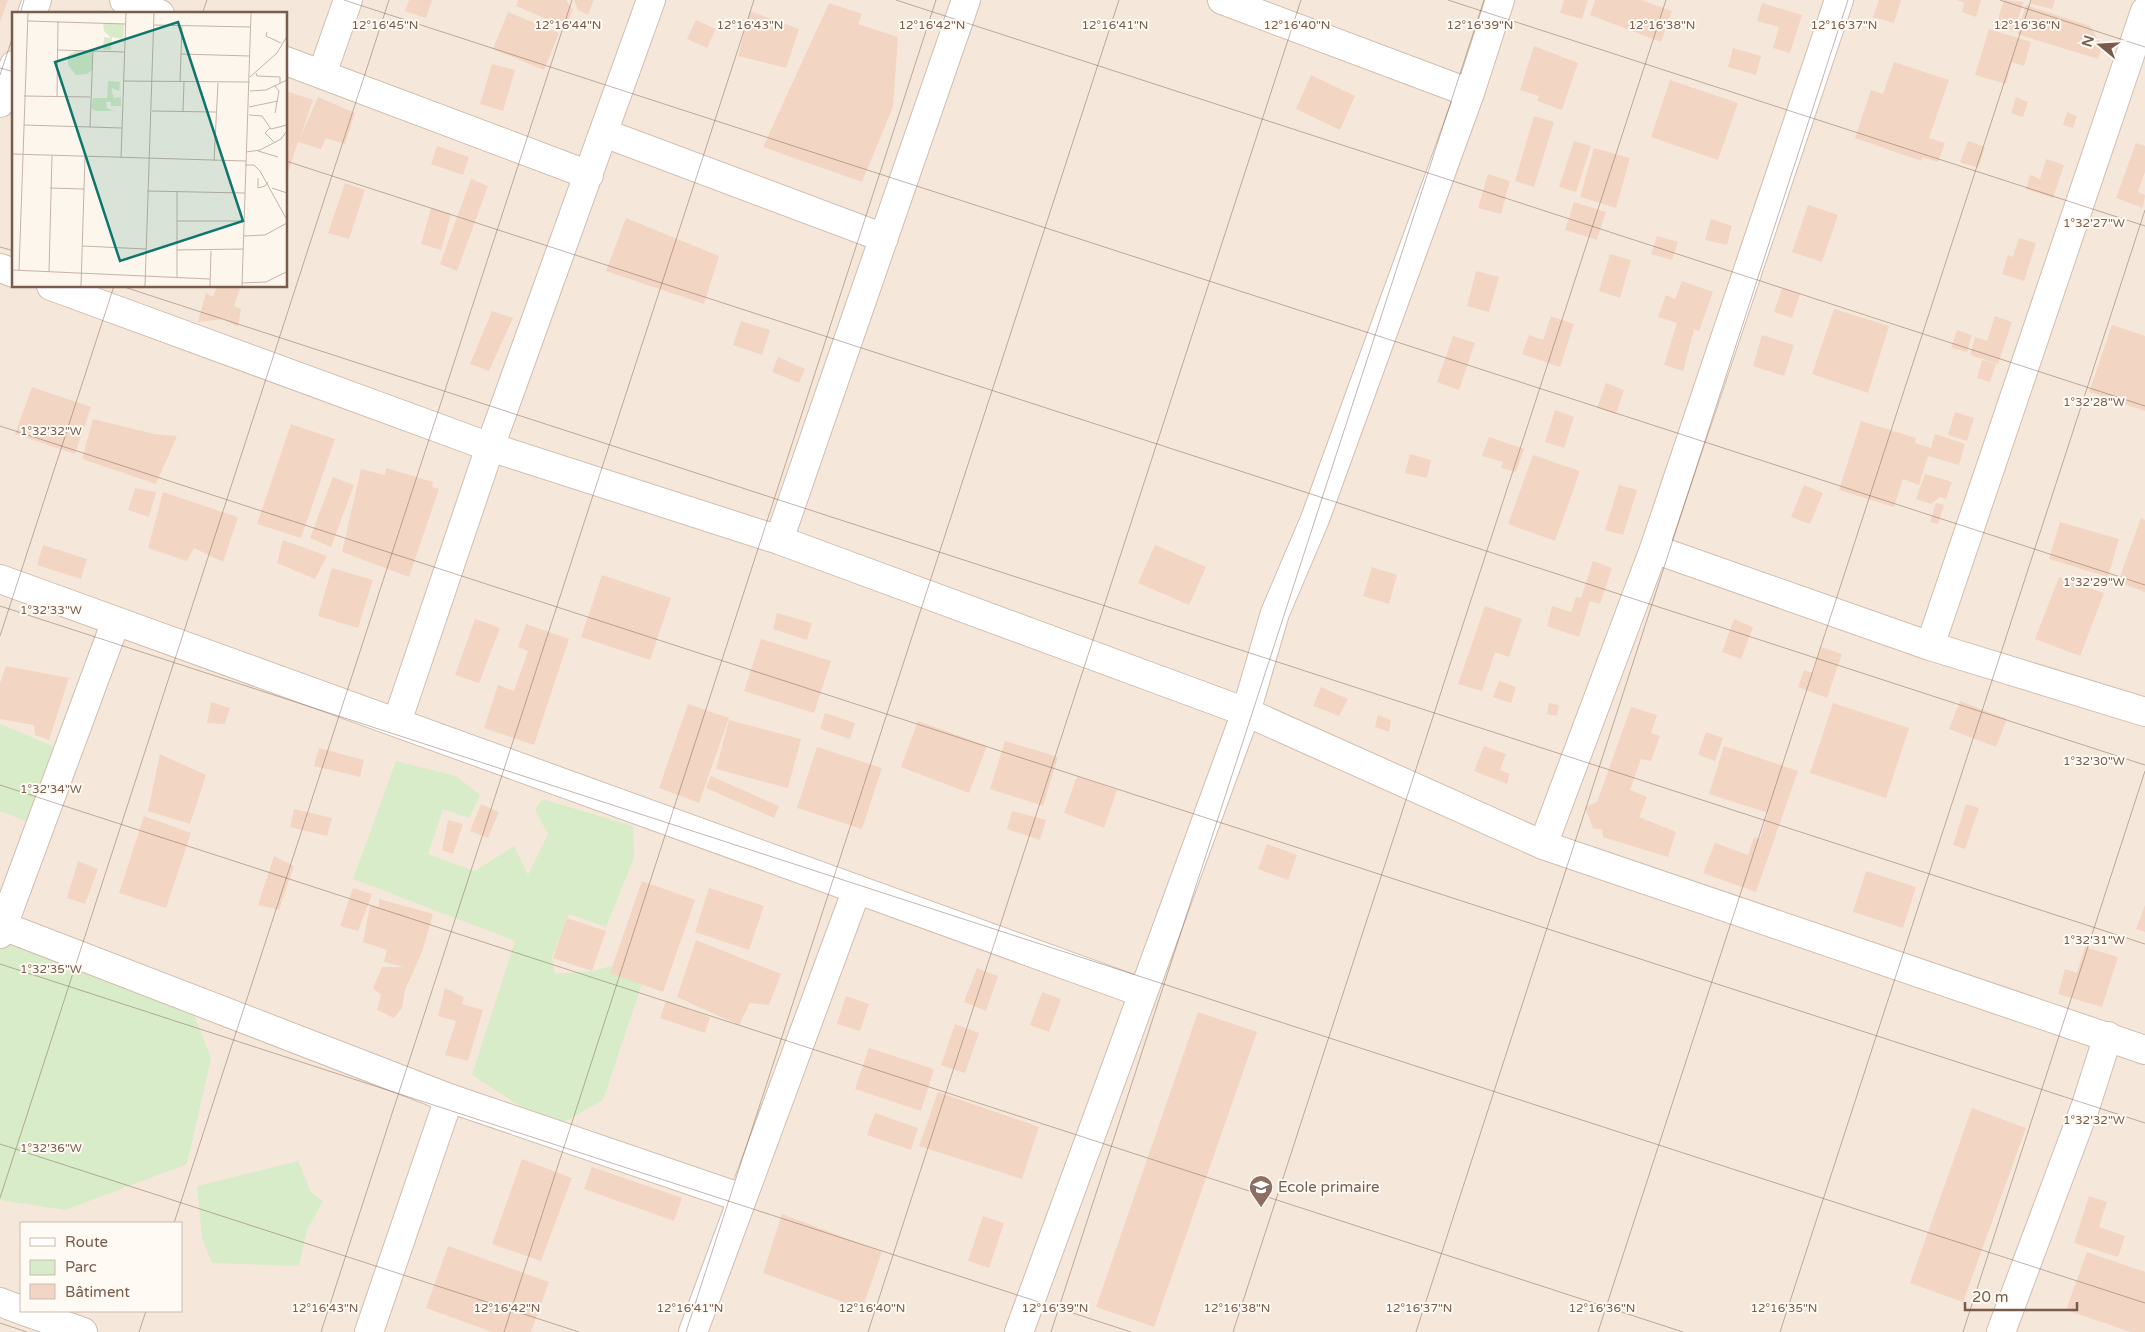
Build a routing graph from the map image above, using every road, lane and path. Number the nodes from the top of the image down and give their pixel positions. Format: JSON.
{"nodes":[{"id":1,"x":37,"y":0,"type":"edge"},
{"id":2,"x":124,"y":0,"type":"edge"},
{"id":3,"x":348,"y":0,"type":"edge"},
{"id":4,"x":651,"y":0,"type":"edge"},
{"id":5,"x":966,"y":0,"type":"edge"},
{"id":6,"x":1222,"y":0,"type":"edge"},
{"id":7,"x":1500,"y":0,"type":"edge"},
{"id":8,"x":1839,"y":0,"type":"edge"},
{"id":9,"x":2145,"y":10,"type":"edge"},
{"id":10,"x":33,"y":12,"type":"edge"},
{"id":11,"x":155,"y":12,"type":"edge"},
{"id":12,"x":288,"y":62,"type":"edge"},
{"id":13,"x":12,"y":70,"type":"edge"},
{"id":14,"x":322,"y":74,"type":"junction"},
{"id":15,"x":1470,"y":93,"type":"junction"},
{"id":16,"x":0,"y":102,"type":"edge"},
{"id":17,"x":604,"y":133,"type":"junction"},
{"id":18,"x":589,"y":175,"type":"junction"},
{"id":19,"x":884,"y":238,"type":"junction"},
{"id":20,"x":56,"y":288,"type":"edge"},
{"id":21,"x":490,"y":447,"type":"junction"},
{"id":22,"x":780,"y":540,"type":"junction"},
{"id":23,"x":1654,"y":549,"type":"junction"},
{"id":24,"x":0,"y":579,"type":"edge"},
{"id":25,"x":116,"y":621,"type":"junction"},
{"id":26,"x":1930,"y":646,"type":"junction"},
{"id":27,"x":1246,"y":712,"type":"junction"},
{"id":28,"x":2145,"y":712,"type":"edge"},
{"id":29,"x":397,"y":722,"type":"junction"},
{"id":30,"x":1543,"y":845,"type":"junction"},
{"id":31,"x":857,"y":888,"type":"junction"},
{"id":32,"x":1,"y":930,"type":"edge"},
{"id":33,"x":1143,"y":993,"type":"junction"},
{"id":34,"x":2108,"y":1036,"type":"junction"},
{"id":35,"x":2145,"y":1050,"type":"edge"},
{"id":36,"x":449,"y":1098,"type":"junction"},
{"id":37,"x":742,"y":1198,"type":"junction"},
{"id":38,"x":0,"y":1302,"type":"edge"},
{"id":39,"x":20,"y":1309,"type":"edge"},
{"id":40,"x":28,"y":1312,"type":"edge"},
{"id":41,"x":83,"y":1332,"type":"edge"},
{"id":42,"x":369,"y":1332,"type":"edge"},
{"id":43,"x":693,"y":1332,"type":"edge"},
{"id":44,"x":1020,"y":1332,"type":"edge"},
{"id":45,"x":2001,"y":1332,"type":"edge"}],
"edges":[{"from":1,"to":10,"type":"street"},
{"from":2,"to":11,"type":"street"},
{"from":3,"to":14,"type":"street"},
{"from":4,"to":17,"type":"street"},
{"from":5,"to":19,"type":"street"},
{"from":6,"to":15,"type":"street"},
{"from":7,"to":15,"type":"street"},
{"from":8,"to":23,"type":"street"},
{"from":9,"to":26,"type":"street"},
{"from":12,"to":14,"type":"street"},
{"from":13,"to":16,"type":"street"},
{"from":14,"to":18,"type":"street"},
{"from":15,"to":27,"type":"street"},
{"from":17,"to":18,"type":"street"},
{"from":17,"to":19,"type":"street"},
{"from":18,"to":21,"type":"street"},
{"from":19,"to":22,"type":"street"},
{"from":20,"to":21,"type":"street"},
{"from":21,"to":22,"type":"street"},
{"from":21,"to":29,"type":"street"},
{"from":22,"to":27,"type":"street"},
{"from":23,"to":26,"type":"street"},
{"from":23,"to":30,"type":"street"},
{"from":24,"to":25,"type":"street"},
{"from":25,"to":29,"type":"street"},
{"from":25,"to":32,"type":"street"},
{"from":26,"to":28,"type":"street"},
{"from":27,"to":30,"type":"street"},
{"from":27,"to":33,"type":"street"},
{"from":29,"to":31,"type":"street"},
{"from":30,"to":34,"type":"street"},
{"from":31,"to":33,"type":"street"},
{"from":31,"to":37,"type":"street"},
{"from":32,"to":36,"type":"street"},
{"from":33,"to":44,"type":"street"},
{"from":34,"to":35,"type":"street"},
{"from":34,"to":45,"type":"street"},
{"from":36,"to":37,"type":"street"},
{"from":36,"to":42,"type":"street"},
{"from":37,"to":43,"type":"street"},
{"from":38,"to":39,"type":"street"},
{"from":40,"to":41,"type":"street"}]}
